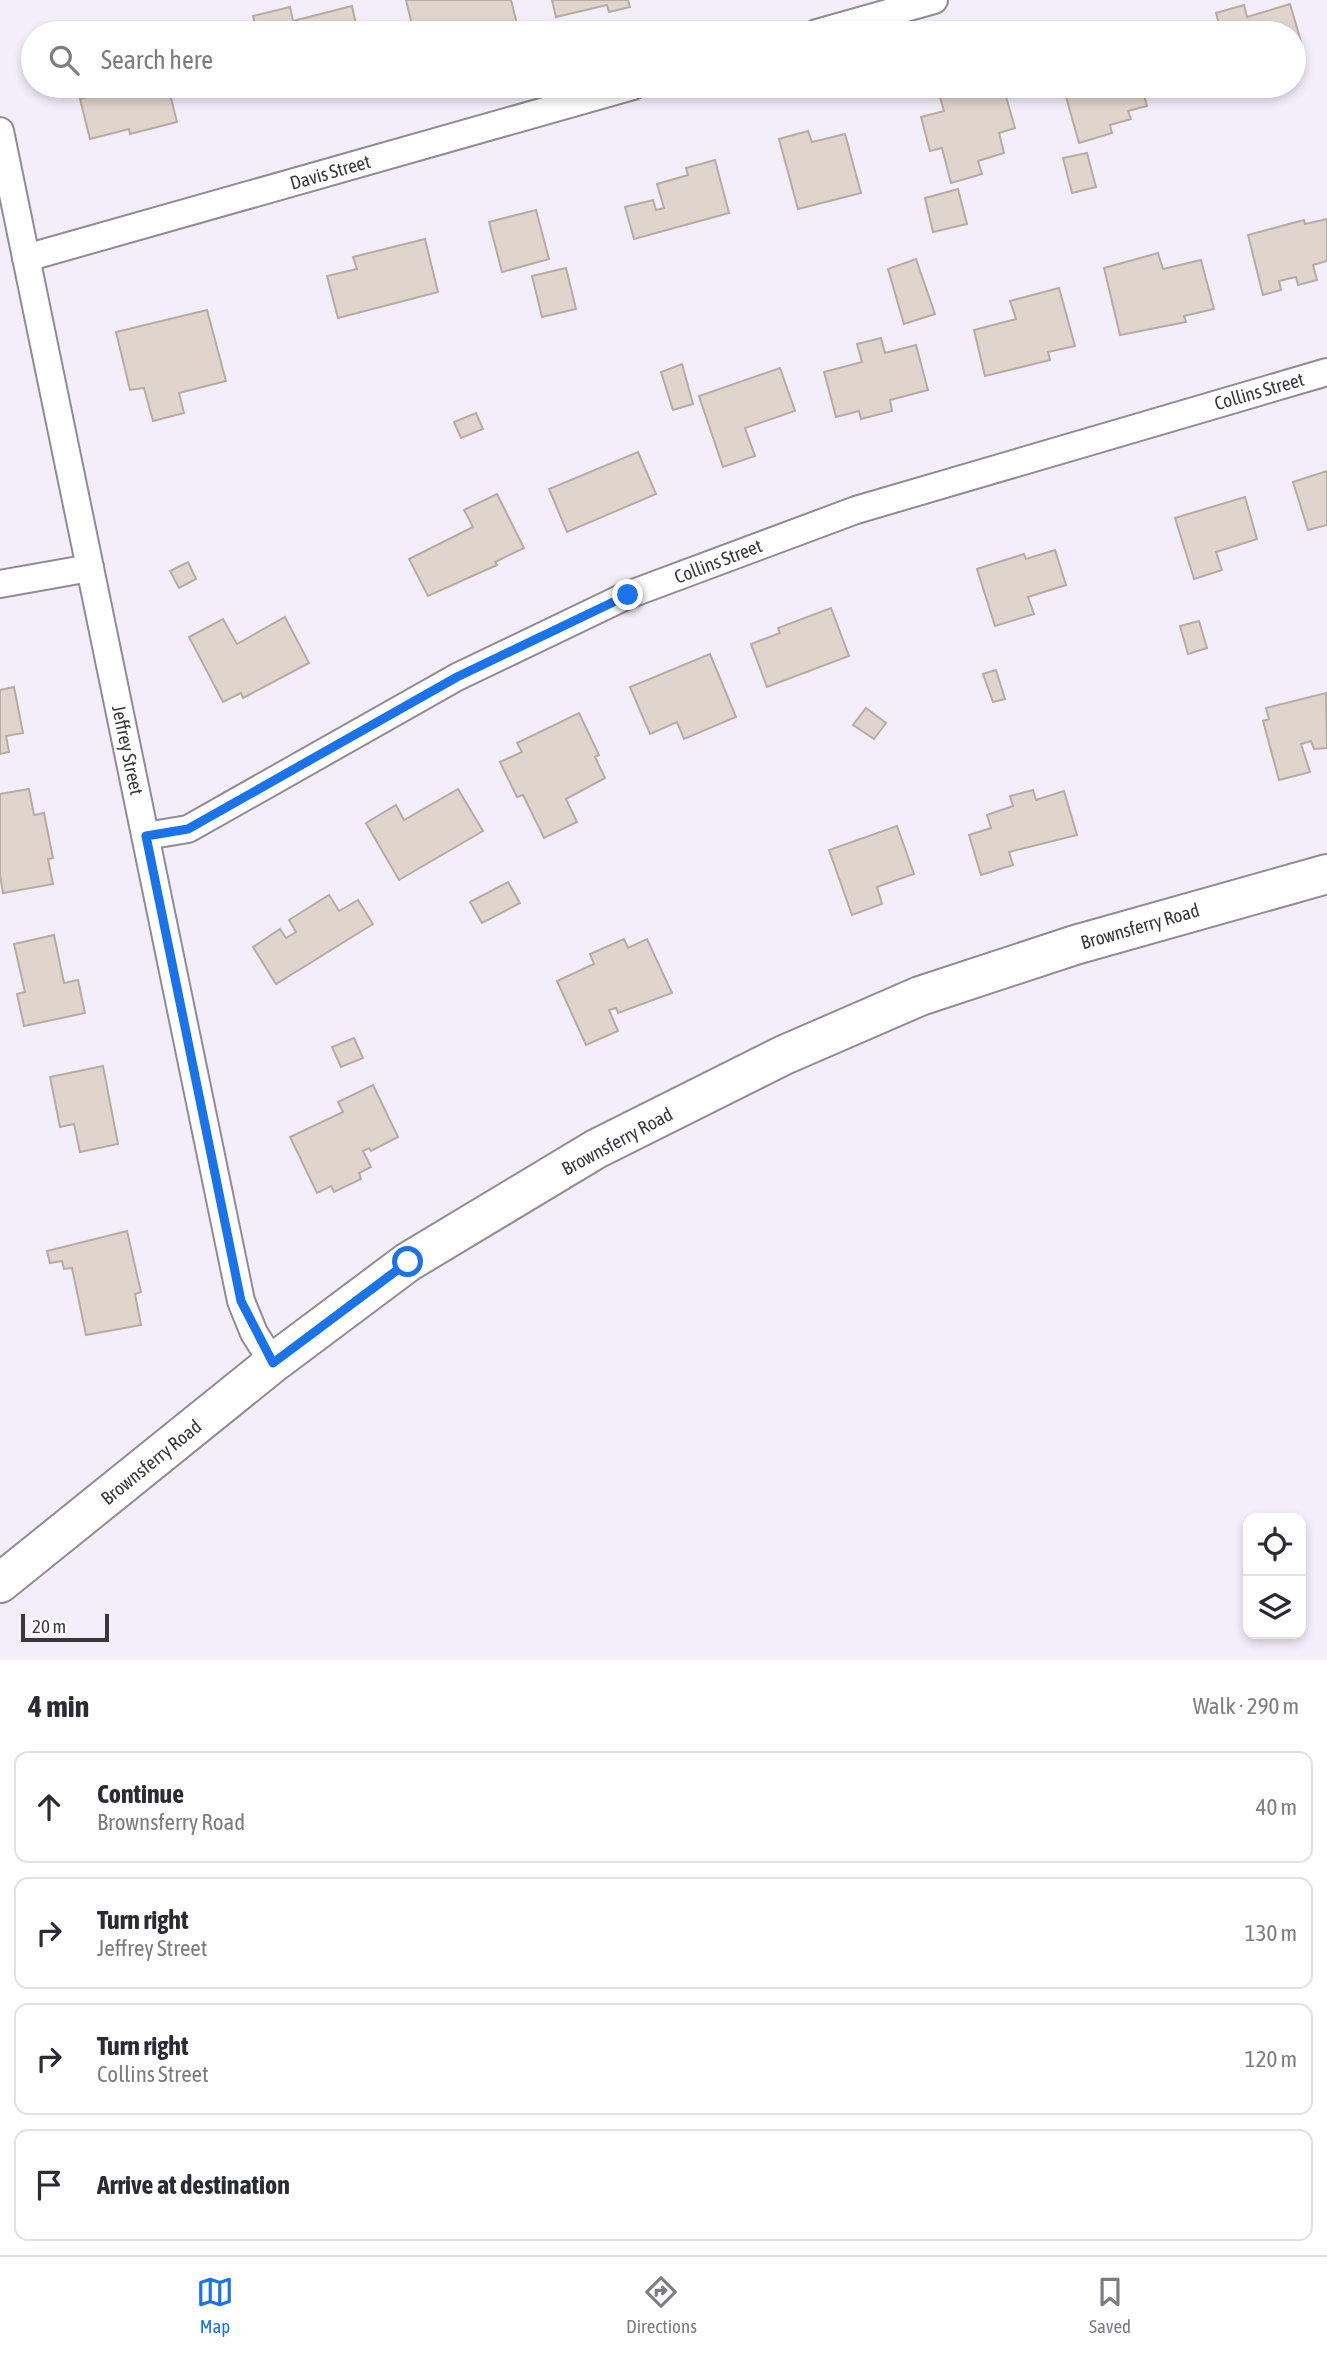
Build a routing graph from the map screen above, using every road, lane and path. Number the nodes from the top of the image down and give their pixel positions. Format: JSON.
{"nodes":[{"id":1,"x":934,"y":0,"type":"edge"},
{"id":2,"x":860,"y":21,"type":"edge"},
{"id":3,"x":591,"y":98,"type":"edge"},
{"id":4,"x":0,"y":131,"type":"edge"},
{"id":5,"x":26,"y":258,"type":"junction"},
{"id":6,"x":1327,"y":372,"type":"edge"},
{"id":7,"x":90,"y":568,"type":"junction"},
{"id":8,"x":0,"y":584,"type":"edge"},
{"id":9,"x":146,"y":836,"type":"junction"},
{"id":10,"x":1327,"y":874,"type":"edge"},
{"id":11,"x":273,"y":1363,"type":"junction"},
{"id":12,"x":0,"y":1583,"type":"edge"}],
"edges":[{"from":1,"to":2,"type":"street"},
{"from":3,"to":5,"type":"street","name":"Davis Street"},
{"from":4,"to":5,"type":"street","name":"Jeffrey Street"},
{"from":5,"to":7,"type":"street","name":"Jeffrey Street"},
{"from":6,"to":9,"type":"street","name":"Collins Street"},
{"from":7,"to":8,"type":"street"},
{"from":7,"to":9,"type":"street","name":"Jeffrey Street"},
{"from":9,"to":11,"type":"street","name":"Jeffrey Street"},
{"from":10,"to":11,"type":"street","name":"Brownsferry Road"},
{"from":11,"to":12,"type":"street","name":"Brownsferry Road"}]}
